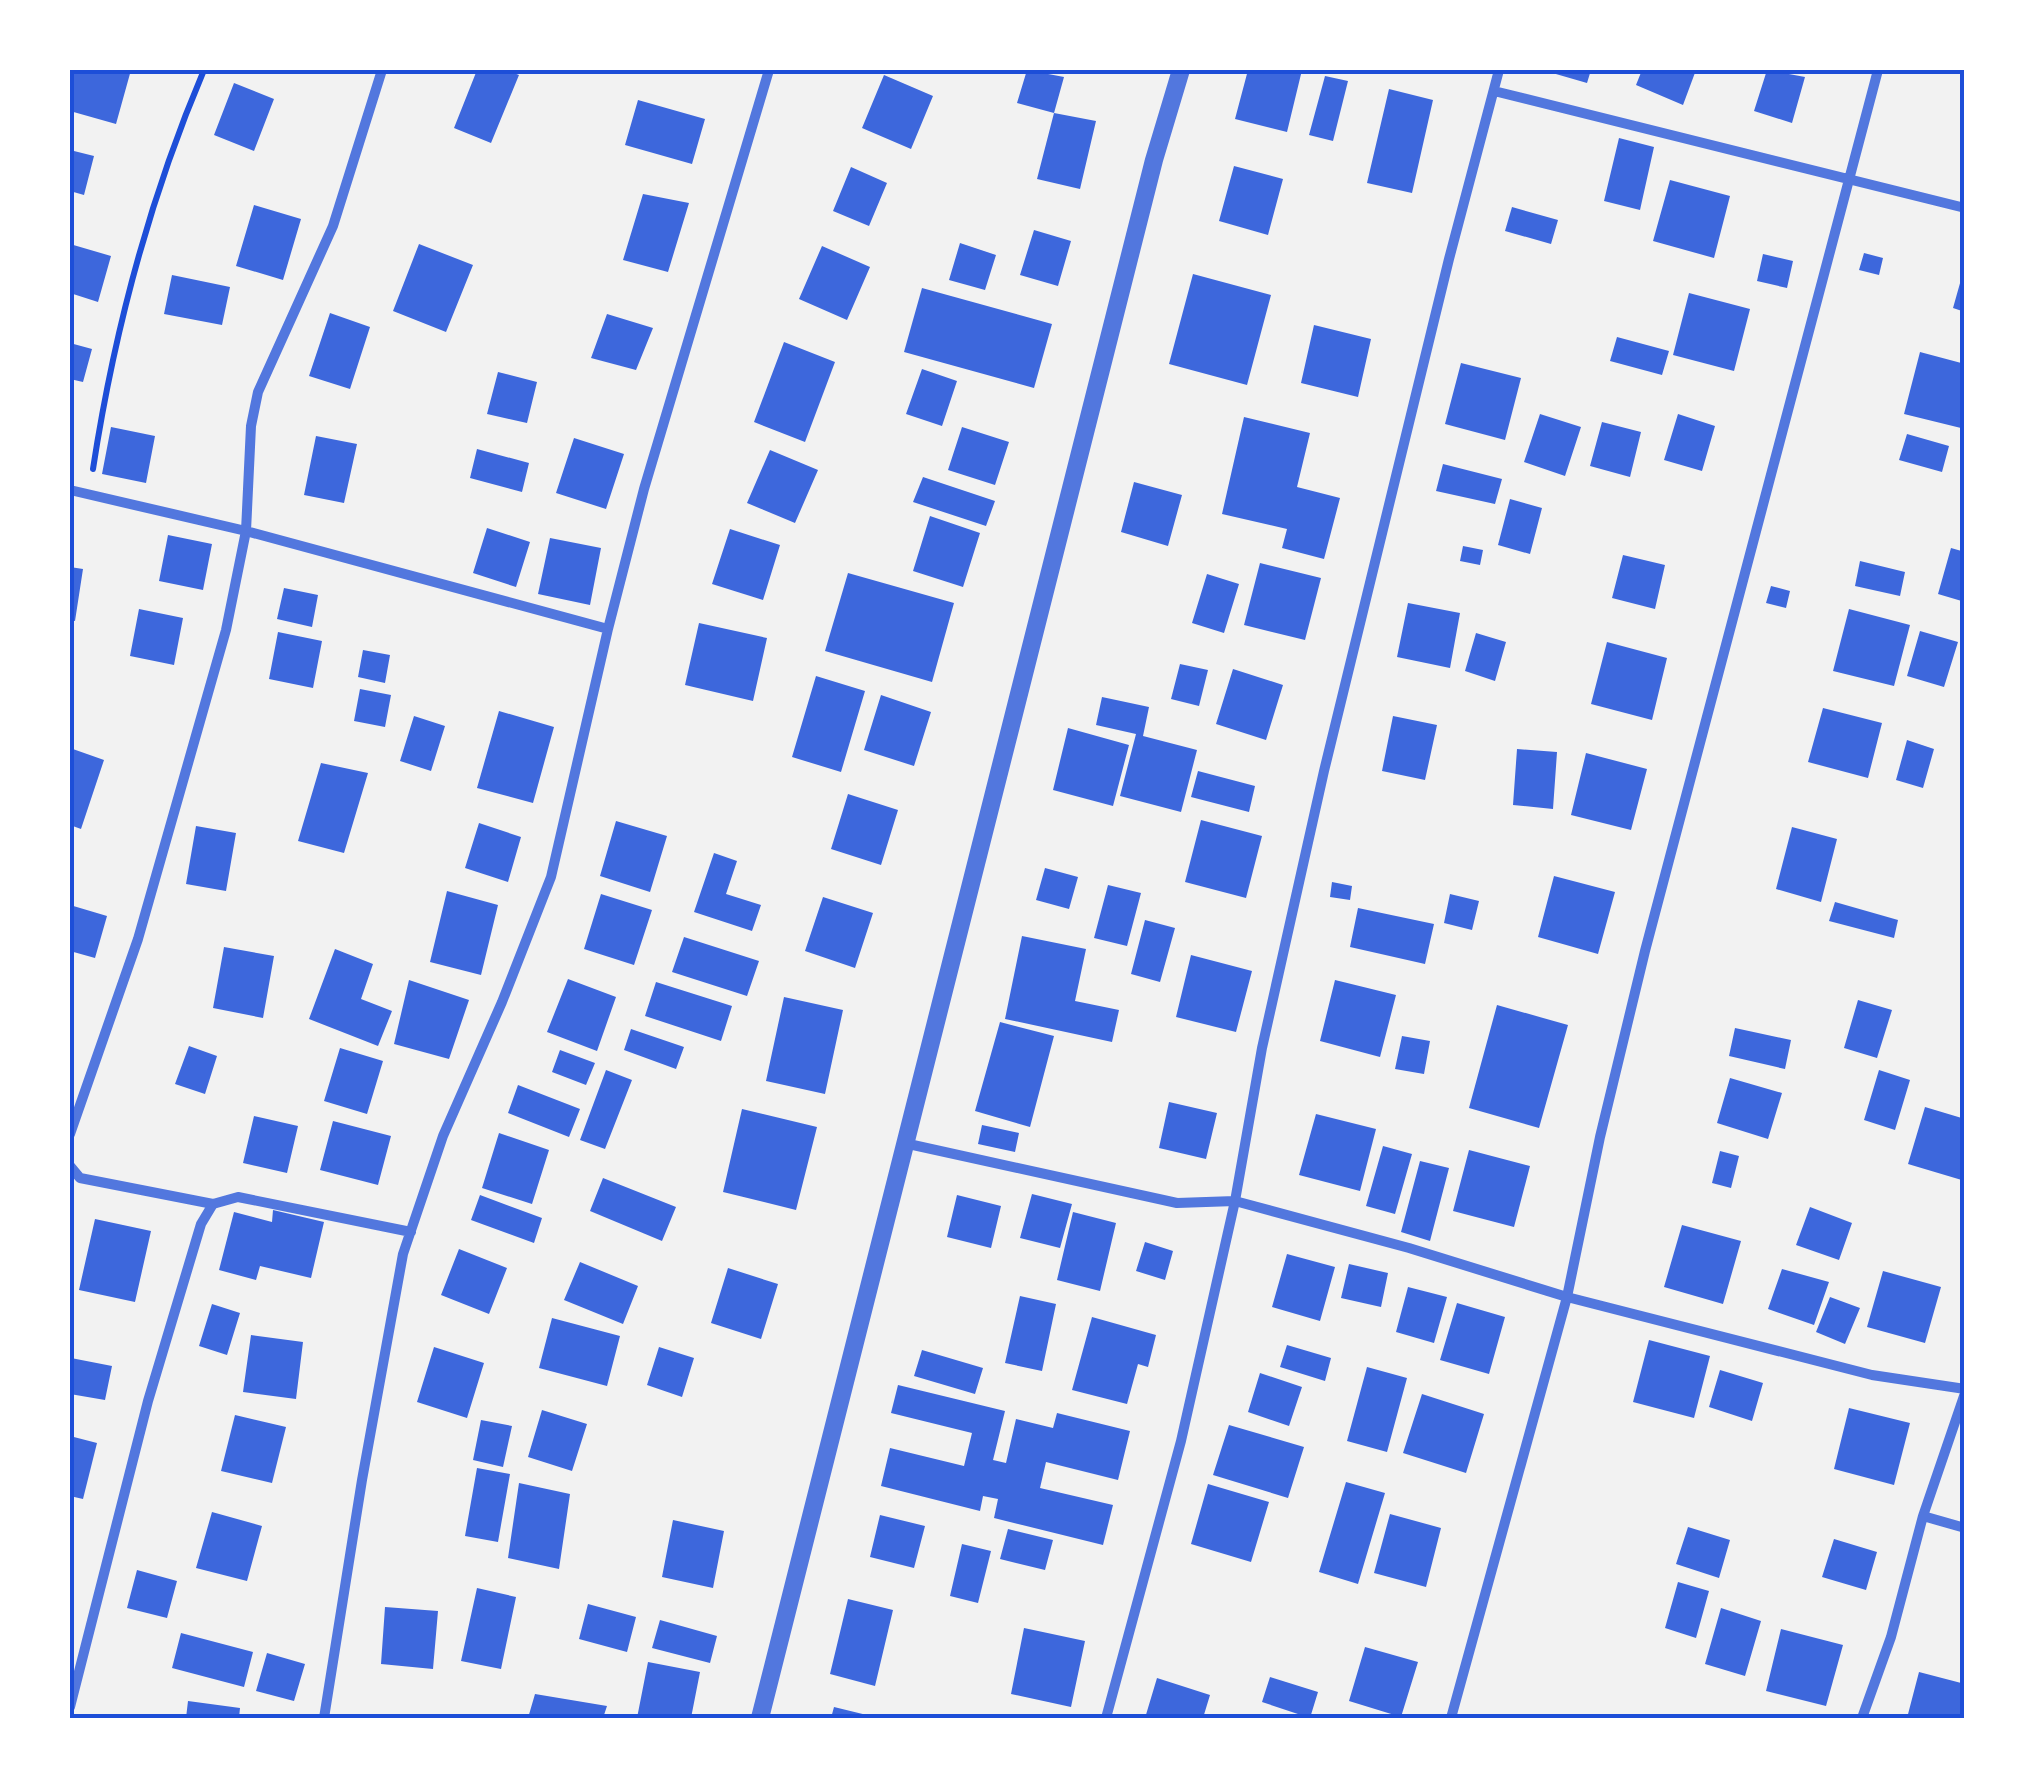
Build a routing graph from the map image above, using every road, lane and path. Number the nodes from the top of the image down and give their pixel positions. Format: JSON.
{"nodes":[{"id":1,"x":204,"y":70,"type":"edge"},
{"id":2,"x":382,"y":70,"type":"edge"},
{"id":3,"x":769,"y":70,"type":"edge"},
{"id":4,"x":1181,"y":70,"type":"edge"},
{"id":5,"x":1499,"y":70,"type":"edge"},
{"id":6,"x":1878,"y":70,"type":"edge"},
{"id":7,"x":1494,"y":91,"type":"junction"},
{"id":8,"x":1849,"y":180,"type":"junction"},
{"id":9,"x":1965,"y":208,"type":"edge"},
{"id":10,"x":70,"y":490,"type":"edge"},
{"id":11,"x":90,"y":495,"type":"junction"},
{"id":12,"x":246,"y":531,"type":"junction"},
{"id":13,"x":608,"y":629,"type":"junction"},
{"id":14,"x":70,"y":1134,"type":"edge"},
{"id":15,"x":903,"y":1143,"type":"junction"},
{"id":16,"x":70,"y":1166,"type":"edge"},
{"id":17,"x":1235,"y":1201,"type":"junction"},
{"id":18,"x":213,"y":1204,"type":"junction"},
{"id":19,"x":411,"y":1232,"type":"junction"},
{"id":20,"x":1567,"y":1297,"type":"junction"},
{"id":21,"x":1965,"y":1391,"type":"edge"},
{"id":22,"x":1923,"y":1516,"type":"junction"},
{"id":23,"x":1965,"y":1528,"type":"edge"},
{"id":24,"x":70,"y":1707,"type":"edge"},
{"id":25,"x":324,"y":1718,"type":"edge"},
{"id":26,"x":760,"y":1718,"type":"edge"},
{"id":27,"x":1106,"y":1718,"type":"edge"},
{"id":28,"x":1450,"y":1718,"type":"edge"},
{"id":29,"x":1862,"y":1718,"type":"edge"}],
"edges":[{"from":1,"to":11,"type":"path"},
{"from":2,"to":12,"type":"street"},
{"from":3,"to":13,"type":"street"},
{"from":4,"to":15,"type":"street"},
{"from":5,"to":7,"type":"street"},
{"from":6,"to":8,"type":"street"},
{"from":7,"to":8,"type":"street"},
{"from":7,"to":17,"type":"street"},
{"from":8,"to":9,"type":"street"},
{"from":8,"to":20,"type":"street"},
{"from":10,"to":11,"type":"street"},
{"from":11,"to":12,"type":"street"},
{"from":12,"to":13,"type":"street"},
{"from":12,"to":14,"type":"street"},
{"from":13,"to":19,"type":"street"},
{"from":15,"to":17,"type":"street"},
{"from":15,"to":26,"type":"street"},
{"from":16,"to":18,"type":"street"},
{"from":17,"to":20,"type":"street"},
{"from":17,"to":27,"type":"street"},
{"from":18,"to":19,"type":"street"},
{"from":18,"to":24,"type":"street"},
{"from":19,"to":25,"type":"street"},
{"from":20,"to":21,"type":"street"},
{"from":20,"to":28,"type":"street"},
{"from":21,"to":22,"type":"street"},
{"from":22,"to":23,"type":"street"},
{"from":22,"to":29,"type":"street"}]}
